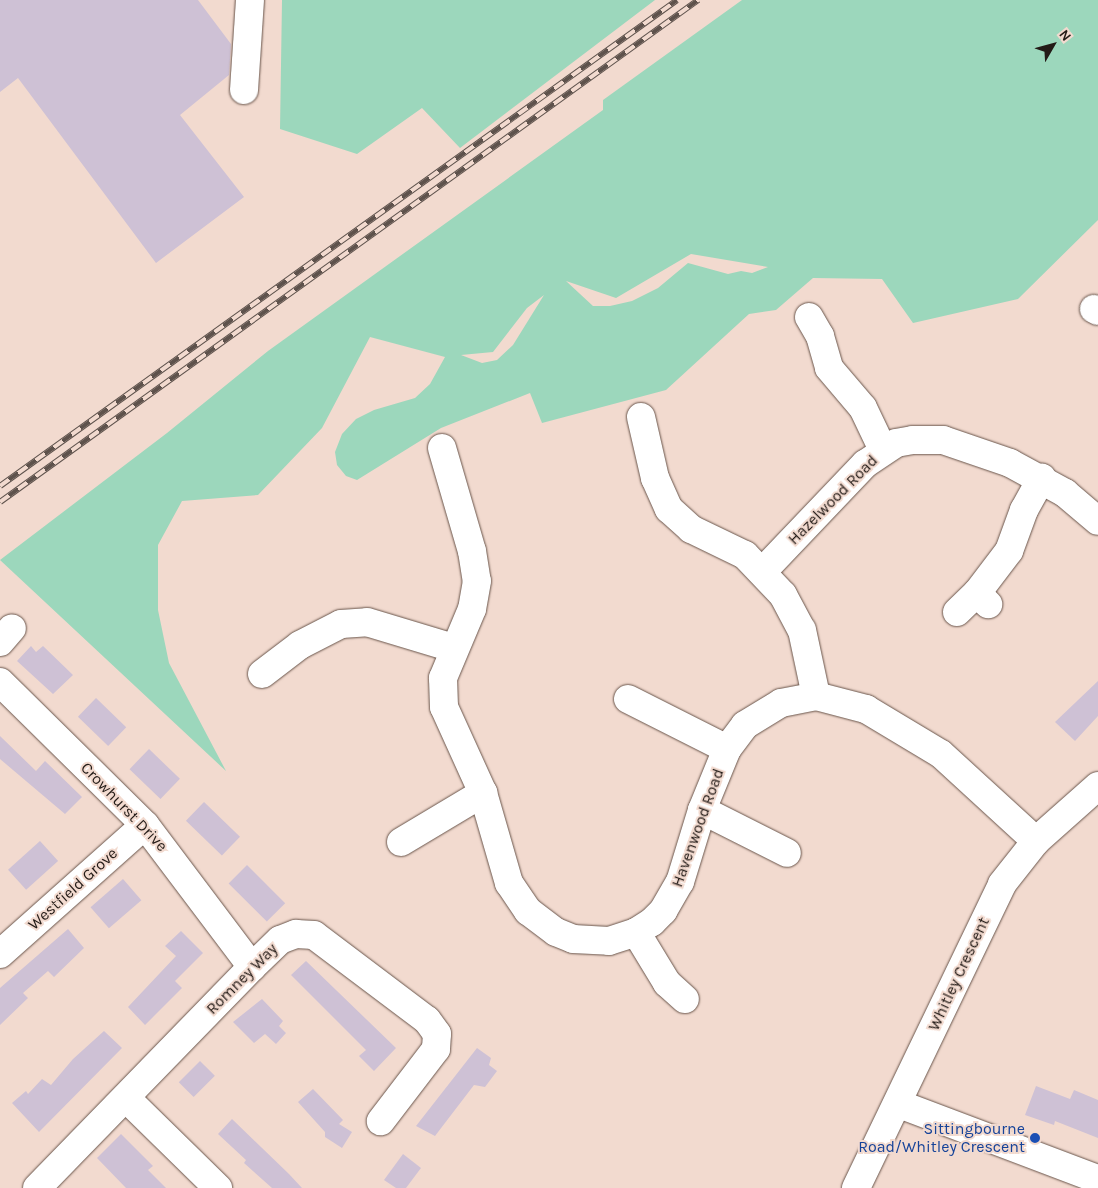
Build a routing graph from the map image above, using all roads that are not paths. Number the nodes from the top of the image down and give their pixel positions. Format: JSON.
{"nodes":[{"id":1,"x":250,"y":0,"type":"edge"},
{"id":2,"x":244,"y":90,"type":"dead end"},
{"id":3,"x":807,"y":315,"type":"dead end"},
{"id":4,"x":642,"y":417,"type":"dead end"},
{"id":5,"x":442,"y":448,"type":"dead end"},
{"id":6,"x":883,"y":450,"type":"junction"},
{"id":7,"x":1042,"y":478,"type":"junction"},
{"id":8,"x":1098,"y":521,"type":"edge"},
{"id":9,"x":763,"y":571,"type":"junction"},
{"id":10,"x":957,"y":612,"type":"dead end"},
{"id":11,"x":454,"y":648,"type":"junction"},
{"id":12,"x":272,"y":659,"type":"dead end"},
{"id":13,"x":0,"y":682,"type":"edge"},
{"id":14,"x":816,"y":696,"type":"junction"},
{"id":15,"x":628,"y":699,"type":"dead end"},
{"id":16,"x":727,"y":749,"type":"junction"},
{"id":17,"x":1098,"y":786,"type":"edge"},
{"id":18,"x":484,"y":792,"type":"junction"},
{"id":19,"x":702,"y":810,"type":"junction"},
{"id":20,"x":145,"y":825,"type":"junction"},
{"id":21,"x":1036,"y":841,"type":"junction"},
{"id":22,"x":401,"y":842,"type":"dead end"},
{"id":23,"x":791,"y":856,"type":"dead end"},
{"id":24,"x":636,"y":932,"type":"junction"},
{"id":25,"x":0,"y":954,"type":"edge"},
{"id":26,"x":252,"y":967,"type":"junction"},
{"id":27,"x":690,"y":1005,"type":"dead end"},
{"id":28,"x":126,"y":1098,"type":"junction"},
{"id":29,"x":899,"y":1104,"type":"junction"},
{"id":30,"x":381,"y":1121,"type":"dead end"},
{"id":31,"x":1098,"y":1179,"type":"edge"},
{"id":32,"x":37,"y":1188,"type":"edge"},
{"id":33,"x":218,"y":1188,"type":"edge"},
{"id":34,"x":856,"y":1188,"type":"edge"}],
"edges":[{"from":1,"to":2,"type":"street"},
{"from":3,"to":6,"type":"street"},
{"from":4,"to":9,"type":"street"},
{"from":5,"to":11,"type":"street","name":"Havenwood Road"},
{"from":6,"to":7,"type":"street","name":"Hazelwood Road"},
{"from":6,"to":9,"type":"street","name":"Hazelwood Road"},
{"from":7,"to":8,"type":"street","name":"Hazelwood Road"},
{"from":7,"to":10,"type":"street"},
{"from":9,"to":14,"type":"street"},
{"from":11,"to":12,"type":"street"},
{"from":11,"to":18,"type":"street","name":"Havenwood Road"},
{"from":13,"to":20,"type":"street","name":"Crowhurst Drive"},
{"from":14,"to":16,"type":"street","name":"Havenwood Road"},
{"from":14,"to":21,"type":"street","name":"Havenwood Road"},
{"from":15,"to":16,"type":"street"},
{"from":16,"to":19,"type":"street","name":"Havenwood Road"},
{"from":17,"to":21,"type":"street","name":"Whitley Crescent"},
{"from":18,"to":22,"type":"street"},
{"from":18,"to":24,"type":"street","name":"Havenwood Road"},
{"from":19,"to":23,"type":"street"},
{"from":19,"to":24,"type":"street","name":"Havenwood Road"},
{"from":20,"to":25,"type":"street","name":"Westfield Grove"},
{"from":20,"to":26,"type":"street","name":"Crowhurst Drive"},
{"from":21,"to":29,"type":"street","name":"Whitley Crescent"},
{"from":24,"to":27,"type":"street"},
{"from":26,"to":28,"type":"street","name":"Romney Way"},
{"from":26,"to":30,"type":"street","name":"Romney Way"},
{"from":28,"to":32,"type":"street","name":"Romney Way"},
{"from":28,"to":33,"type":"street"},
{"from":29,"to":31,"type":"street"},
{"from":29,"to":34,"type":"street","name":"Whitley Crescent"}]}
